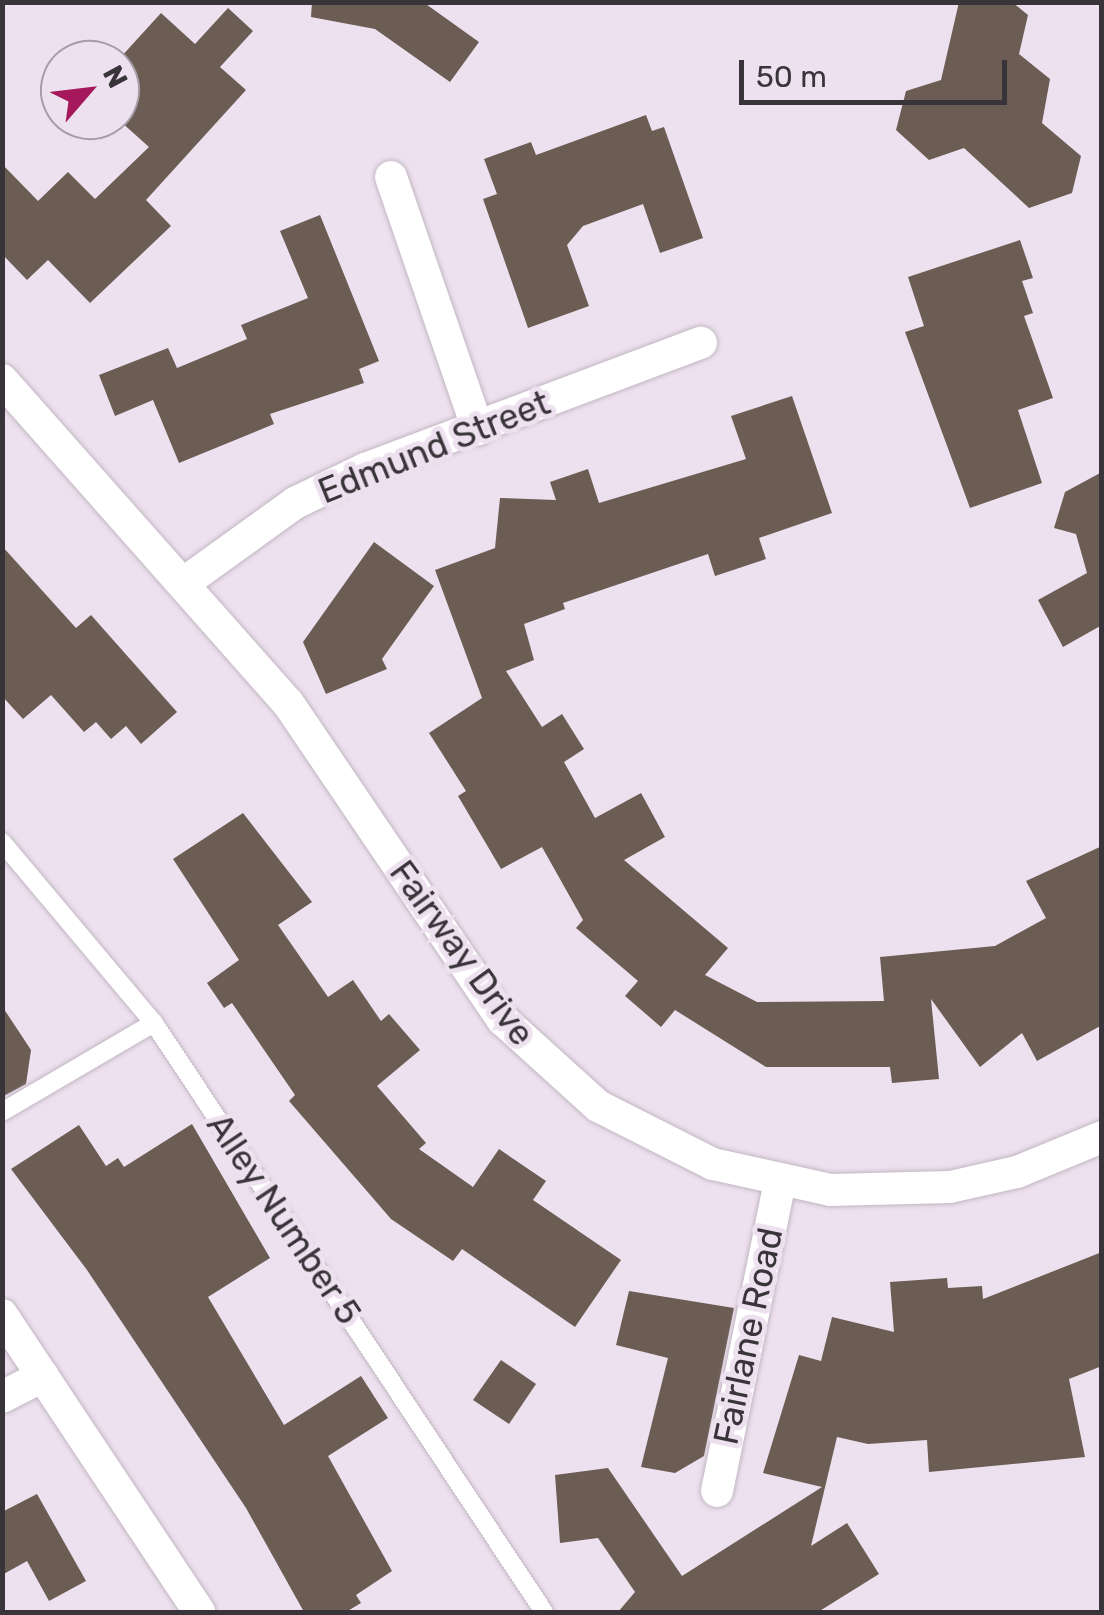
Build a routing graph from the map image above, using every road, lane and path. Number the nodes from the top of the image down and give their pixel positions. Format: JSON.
{"nodes":[{"id":1,"x":391,"y":177,"type":"dead end"},
{"id":2,"x":702,"y":343,"type":"dead end"},
{"id":3,"x":2,"y":380,"type":"edge"},
{"id":4,"x":478,"y":429,"type":"junction"},
{"id":5,"x":184,"y":582,"type":"junction"},
{"id":6,"x":2,"y":842,"type":"edge"},
{"id":7,"x":154,"y":1023,"type":"junction"},
{"id":8,"x":2,"y":1112,"type":"edge"},
{"id":9,"x":1102,"y":1137,"type":"edge"},
{"id":10,"x":780,"y":1182,"type":"junction"},
{"id":11,"x":2,"y":1315,"type":"edge"},
{"id":12,"x":43,"y":1376,"type":"junction"},
{"id":13,"x":2,"y":1398,"type":"edge"},
{"id":14,"x":717,"y":1490,"type":"dead end"},
{"id":15,"x":199,"y":1612,"type":"edge"},
{"id":16,"x":544,"y":1612,"type":"edge"}],
"edges":[{"from":1,"to":4,"type":"street"},
{"from":2,"to":4,"type":"street","name":"Edmund Street"},
{"from":3,"to":5,"type":"street","name":"Fairway Drive"},
{"from":4,"to":5,"type":"street","name":"Edmund Street"},
{"from":5,"to":10,"type":"street","name":"Fairway Drive"},
{"from":6,"to":7,"type":"lane","name":"Alley Number 5"},
{"from":7,"to":8,"type":"lane"},
{"from":7,"to":16,"type":"lane","name":"Alley Number 5"},
{"from":9,"to":10,"type":"street","name":"Fairway Drive"},
{"from":10,"to":14,"type":"street","name":"Fairlane Road"},
{"from":11,"to":12,"type":"street"},
{"from":12,"to":13,"type":"street"},
{"from":12,"to":15,"type":"street"}]}
